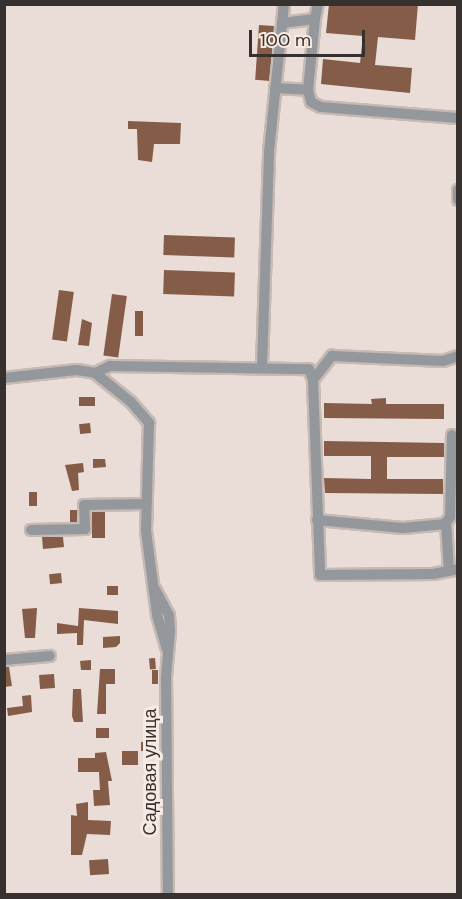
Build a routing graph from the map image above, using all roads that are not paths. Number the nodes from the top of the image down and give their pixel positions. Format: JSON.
{"nodes":[{"id":1,"x":284,"y":4,"type":"edge"},
{"id":2,"x":318,"y":4,"type":"edge"},
{"id":3,"x":315,"y":19,"type":"junction"},
{"id":4,"x":282,"y":23,"type":"junction"},
{"id":5,"x":275,"y":88,"type":"junction"},
{"id":6,"x":308,"y":90,"type":"junction"},
{"id":7,"x":458,"y":118,"type":"edge"},
{"id":8,"x":458,"y":190,"type":"edge"},
{"id":9,"x":458,"y":200,"type":"edge"},
{"id":10,"x":458,"y":356,"type":"edge"},
{"id":11,"x":262,"y":367,"type":"junction"},
{"id":12,"x":95,"y":373,"type":"junction"},
{"id":13,"x":4,"y":378,"type":"edge"},
{"id":14,"x":313,"y":380,"type":"junction"},
{"id":15,"x":452,"y":435,"type":"dead end"},
{"id":16,"x":146,"y":504,"type":"junction"},
{"id":17,"x":317,"y":520,"type":"junction"},
{"id":18,"x":446,"y":522,"type":"junction"},
{"id":19,"x":31,"y":530,"type":"dead end"},
{"id":20,"x":453,"y":570,"type":"edge"},
{"id":21,"x":50,"y":656,"type":"dead end"},
{"id":22,"x":4,"y":660,"type":"edge"},
{"id":23,"x":168,"y":894,"type":"edge"}],
"edges":[{"from":1,"to":4,"type":"street"},
{"from":2,"to":3,"type":"street"},
{"from":3,"to":4,"type":"street"},
{"from":3,"to":6,"type":"street"},
{"from":4,"to":5,"type":"street"},
{"from":5,"to":6,"type":"street"},
{"from":5,"to":11,"type":"street"},
{"from":6,"to":7,"type":"street"},
{"from":8,"to":9,"type":"street"},
{"from":10,"to":14,"type":"street"},
{"from":11,"to":12,"type":"street"},
{"from":11,"to":14,"type":"street"},
{"from":12,"to":13,"type":"street"},
{"from":12,"to":16,"type":"street","name":"Садовая улица"},
{"from":14,"to":17,"type":"street"},
{"from":15,"to":18,"type":"street"},
{"from":16,"to":19,"type":"street"},
{"from":16,"to":23,"type":"street","name":"Садовая улица"},
{"from":17,"to":18,"type":"street"},
{"from":17,"to":20,"type":"street"},
{"from":18,"to":20,"type":"street"},
{"from":21,"to":22,"type":"street"}]}
